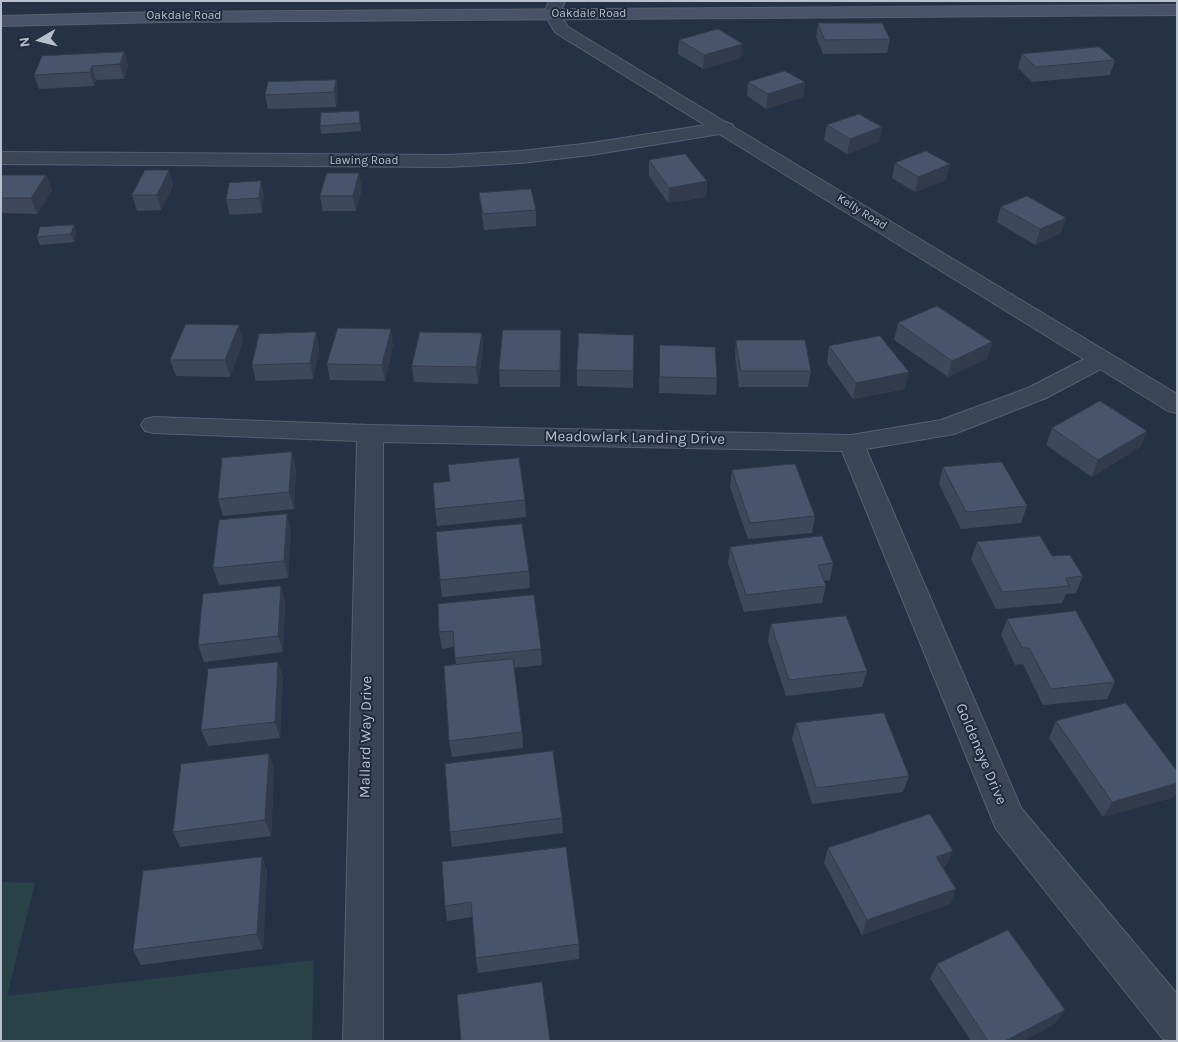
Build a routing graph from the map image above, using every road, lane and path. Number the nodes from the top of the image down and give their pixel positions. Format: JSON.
{"nodes":[{"id":1,"x":555,"y":8,"type":"edge"},
{"id":2,"x":1177,"y":10,"type":"edge"},
{"id":3,"x":1,"y":21,"type":"edge"},
{"id":4,"x":726,"y":128,"type":"junction"},
{"id":5,"x":1,"y":158,"type":"edge"},
{"id":6,"x":1100,"y":360,"type":"junction"},
{"id":7,"x":1177,"y":405,"type":"edge"},
{"id":8,"x":154,"y":425,"type":"dead end"},
{"id":9,"x":370,"y":433,"type":"junction"},
{"id":10,"x":851,"y":443,"type":"junction"},
{"id":11,"x":1177,"y":1025,"type":"edge"},
{"id":12,"x":363,"y":1041,"type":"edge"}],
"edges":[{"from":1,"to":2,"type":"main road","name":"Oakdale Road"},
{"from":1,"to":3,"type":"main road","name":"Oakdale Road"},
{"from":1,"to":4,"type":"street","name":"Kelly Road"},
{"from":4,"to":5,"type":"street","name":"Lawing Road"},
{"from":4,"to":6,"type":"street","name":"Kelly Road"},
{"from":6,"to":7,"type":"street","name":"Kelly Road"},
{"from":6,"to":10,"type":"street","name":"Meadowlark Landing Drive"},
{"from":8,"to":9,"type":"street","name":"Meadowlark Landing Drive"},
{"from":9,"to":10,"type":"street","name":"Meadowlark Landing Drive"},
{"from":9,"to":12,"type":"street","name":"Mallard Way Drive"},
{"from":10,"to":11,"type":"street","name":"Goldeneye Drive"}]}
